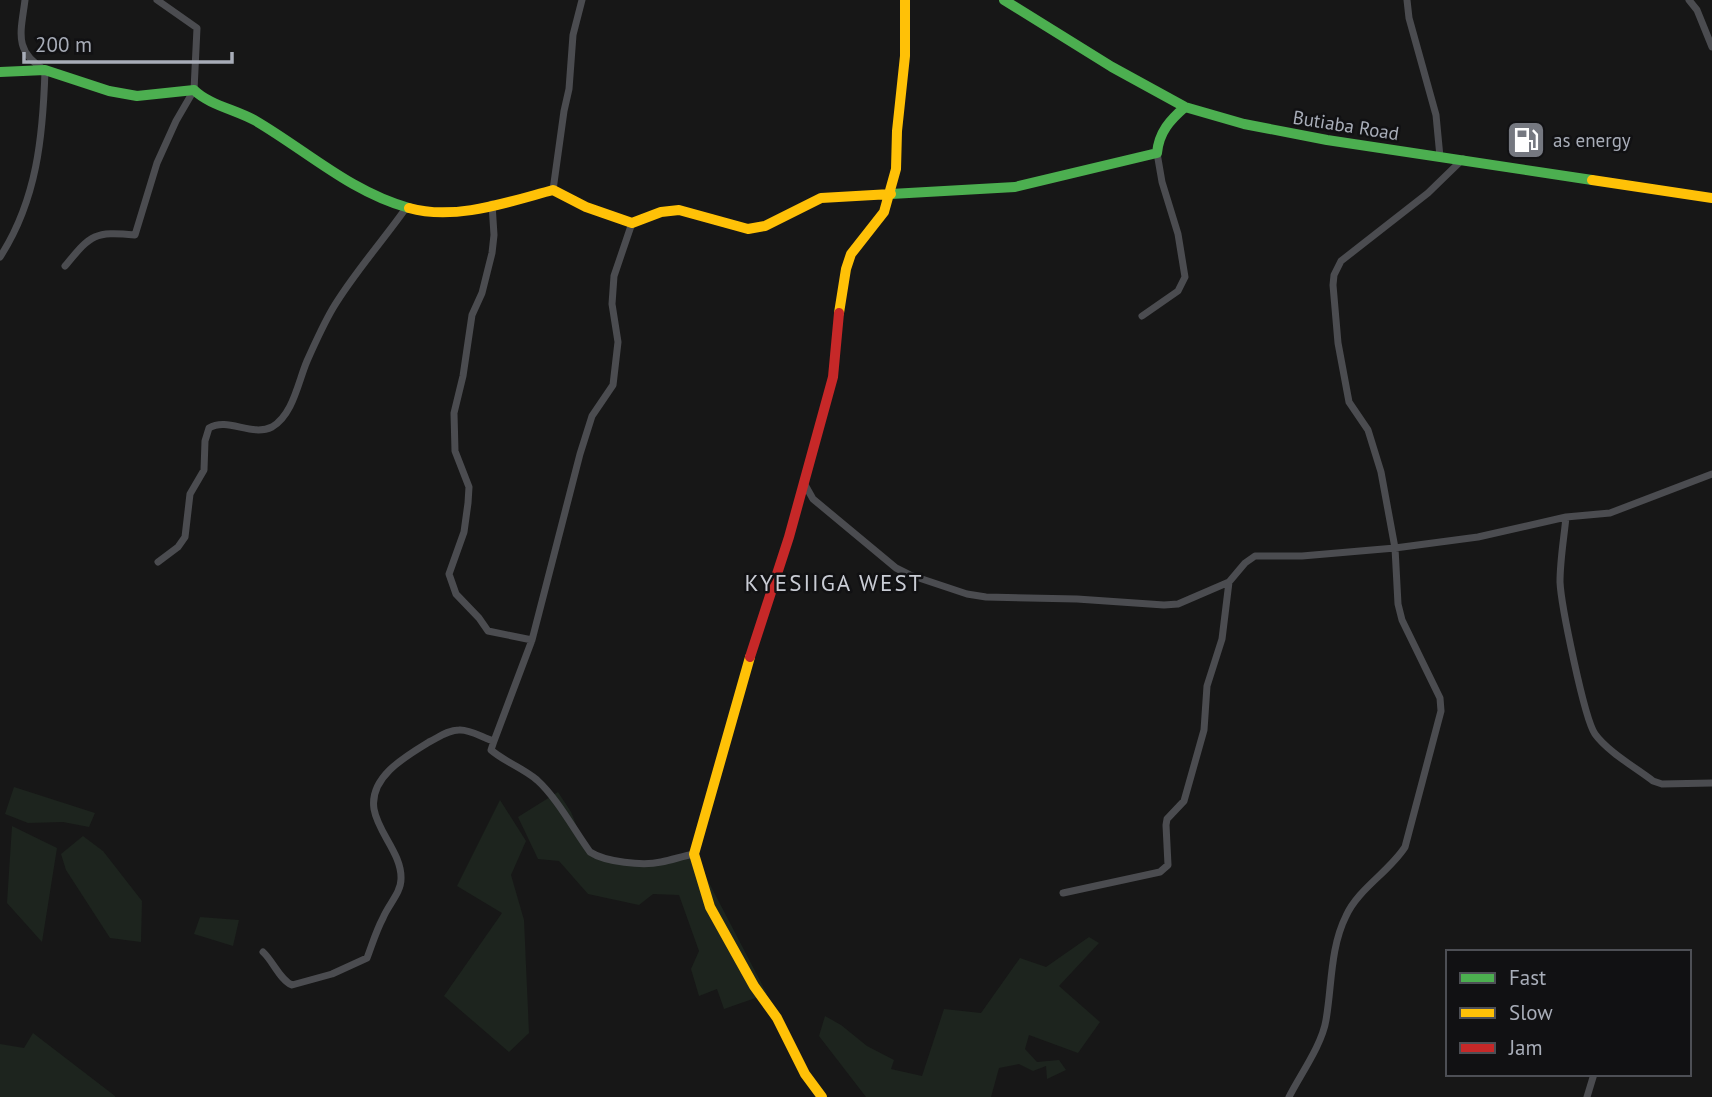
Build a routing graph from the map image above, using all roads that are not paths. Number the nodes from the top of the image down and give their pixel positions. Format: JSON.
{"nodes":[{"id":1,"x":25,"y":0,"type":"edge"},
{"id":2,"x":157,"y":0,"type":"edge"},
{"id":3,"x":582,"y":0,"type":"edge"},
{"id":4,"x":905,"y":0,"type":"edge"},
{"id":5,"x":1004,"y":0,"type":"edge"},
{"id":6,"x":1407,"y":0,"type":"edge"},
{"id":7,"x":1689,"y":0,"type":"edge"},
{"id":8,"x":1712,"y":47,"type":"edge"},
{"id":9,"x":45,"y":70,"type":"junction"},
{"id":10,"x":0,"y":72,"type":"edge"},
{"id":11,"x":194,"y":90,"type":"junction"},
{"id":12,"x":1185,"y":107,"type":"junction"},
{"id":13,"x":1157,"y":153,"type":"junction"},
{"id":14,"x":1440,"y":157,"type":"junction"},
{"id":15,"x":1462,"y":159,"type":"junction"},
{"id":16,"x":553,"y":190,"type":"junction"},
{"id":17,"x":890,"y":193,"type":"junction"},
{"id":18,"x":1712,"y":198,"type":"edge"},
{"id":19,"x":492,"y":204,"type":"junction"},
{"id":20,"x":406,"y":208,"type":"junction"},
{"id":21,"x":632,"y":223,"type":"junction"},
{"id":22,"x":0,"y":257,"type":"edge"},
{"id":23,"x":65,"y":266,"type":"dead end"},
{"id":24,"x":1142,"y":316,"type":"dead end"},
{"id":25,"x":1712,"y":474,"type":"edge"},
{"id":26,"x":804,"y":483,"type":"junction"},
{"id":27,"x":1566,"y":517,"type":"junction"},
{"id":28,"x":1395,"y":548,"type":"junction"},
{"id":29,"x":158,"y":562,"type":"dead end"},
{"id":30,"x":1229,"y":582,"type":"junction"},
{"id":31,"x":532,"y":640,"type":"junction"},
{"id":32,"x":494,"y":741,"type":"junction"},
{"id":33,"x":1712,"y":783,"type":"edge"},
{"id":34,"x":694,"y":854,"type":"junction"},
{"id":35,"x":1062,"y":893,"type":"dead end"},
{"id":36,"x":263,"y":952,"type":"dead end"},
{"id":37,"x":1593,"y":1076,"type":"edge"},
{"id":38,"x":822,"y":1097,"type":"edge"},
{"id":39,"x":1289,"y":1097,"type":"edge"},
{"id":40,"x":1587,"y":1097,"type":"edge"}],
"edges":[{"from":1,"to":9,"type":"street"},
{"from":2,"to":11,"type":"street"},
{"from":3,"to":16,"type":"street"},
{"from":4,"to":17,"type":"street"},
{"from":5,"to":12,"type":"street","name":"Butiaba Road"},
{"from":6,"to":14,"type":"street"},
{"from":7,"to":8,"type":"street"},
{"from":9,"to":10,"type":"street"},
{"from":9,"to":11,"type":"street"},
{"from":9,"to":22,"type":"street"},
{"from":11,"to":20,"type":"street"},
{"from":11,"to":23,"type":"street"},
{"from":12,"to":13,"type":"street"},
{"from":12,"to":14,"type":"street","name":"Butiaba Road"},
{"from":13,"to":17,"type":"street"},
{"from":13,"to":24,"type":"street"},
{"from":14,"to":15,"type":"street","name":"Butiaba Road"},
{"from":15,"to":18,"type":"street","name":"Butiaba Road"},
{"from":15,"to":28,"type":"street"},
{"from":16,"to":19,"type":"street"},
{"from":16,"to":21,"type":"street"},
{"from":17,"to":21,"type":"street"},
{"from":17,"to":26,"type":"street"},
{"from":19,"to":20,"type":"street"},
{"from":19,"to":31,"type":"street"},
{"from":20,"to":29,"type":"street"},
{"from":21,"to":31,"type":"street"},
{"from":25,"to":27,"type":"street"},
{"from":26,"to":30,"type":"street"},
{"from":26,"to":34,"type":"street"},
{"from":27,"to":28,"type":"street"},
{"from":27,"to":33,"type":"street"},
{"from":28,"to":30,"type":"street"},
{"from":28,"to":39,"type":"street"},
{"from":30,"to":35,"type":"street"},
{"from":31,"to":32,"type":"street"},
{"from":32,"to":34,"type":"street"},
{"from":32,"to":36,"type":"street"},
{"from":34,"to":38,"type":"street"},
{"from":37,"to":40,"type":"street"}]}
